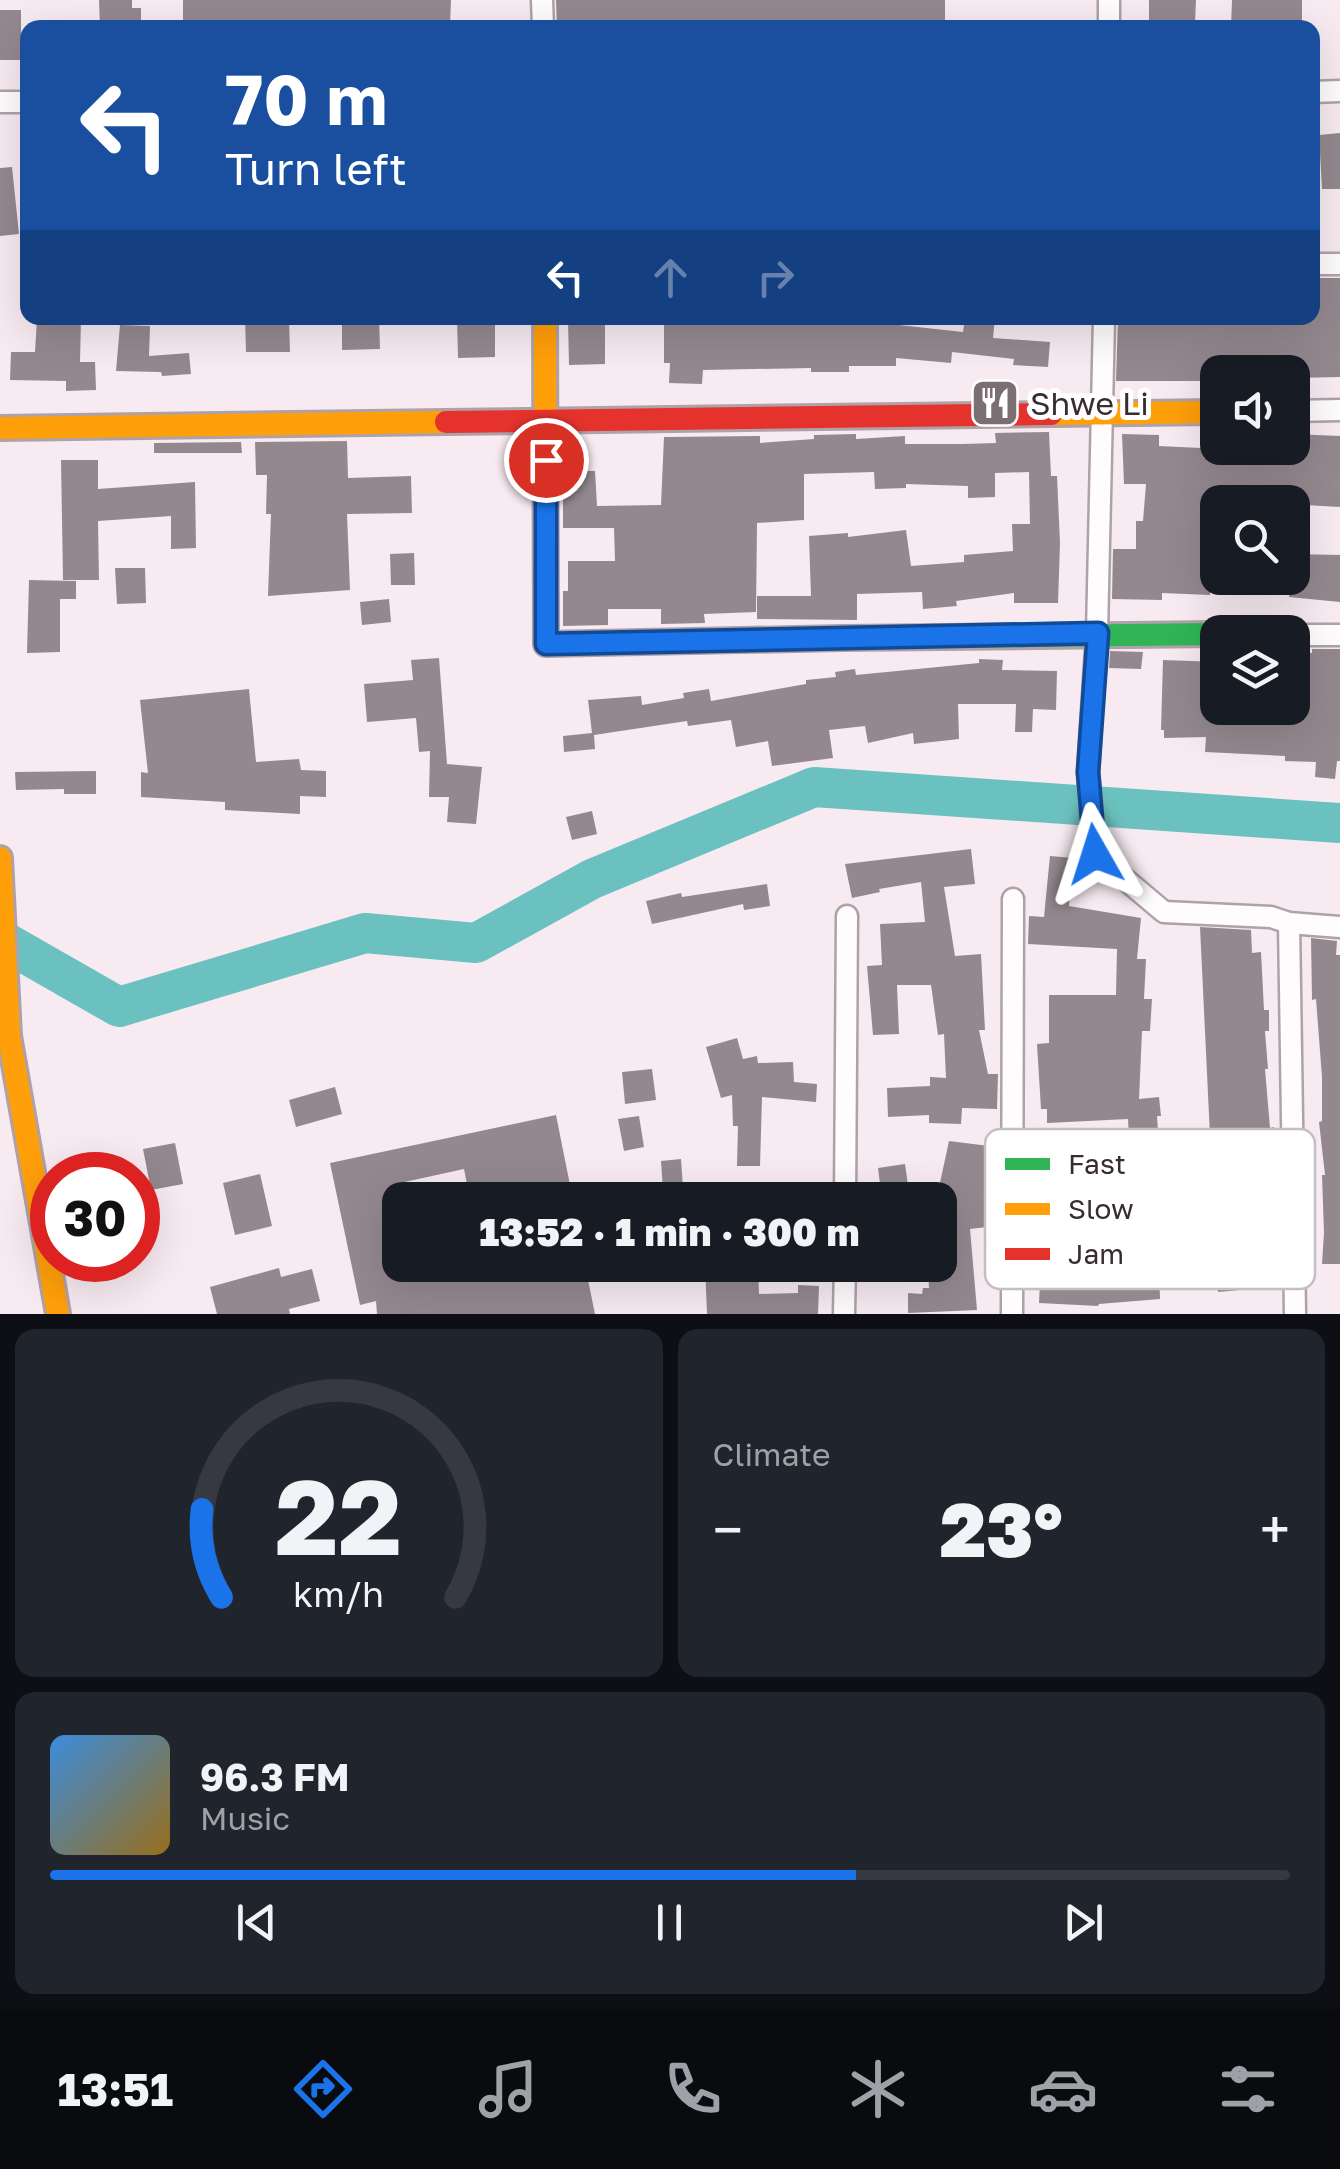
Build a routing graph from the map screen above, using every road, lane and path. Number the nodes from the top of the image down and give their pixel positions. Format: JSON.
{"nodes":[{"id":1,"x":545,"y":325,"type":"edge"},
{"id":2,"x":1104,"y":325,"type":"edge"},
{"id":3,"x":1340,"y":410,"type":"edge"},
{"id":4,"x":1310,"y":411,"type":"edge"},
{"id":5,"x":1200,"y":412,"type":"edge"},
{"id":6,"x":1102,"y":414,"type":"junction"},
{"id":7,"x":546,"y":423,"type":"junction"},
{"id":8,"x":0,"y":428,"type":"edge"},
{"id":9,"x":1098,"y":633,"type":"junction"},
{"id":10,"x":1200,"y":634,"type":"edge"},
{"id":11,"x":1310,"y":635,"type":"edge"},
{"id":12,"x":1340,"y":635,"type":"edge"},
{"id":13,"x":0,"y":858,"type":"edge"},
{"id":14,"x":1014,"y":899,"type":"dead end"},
{"id":15,"x":847,"y":916,"type":"dead end"},
{"id":16,"x":1289,"y":923,"type":"junction"},
{"id":17,"x":1340,"y":927,"type":"edge"},
{"id":18,"x":1013,"y":1129,"type":"edge"},
{"id":19,"x":1293,"y":1129,"type":"edge"},
{"id":20,"x":845,"y":1182,"type":"edge"},
{"id":21,"x":845,"y":1282,"type":"edge"},
{"id":22,"x":1012,"y":1289,"type":"edge"},
{"id":23,"x":1296,"y":1289,"type":"edge"},
{"id":24,"x":58,"y":1314,"type":"edge"},
{"id":25,"x":844,"y":1314,"type":"edge"},
{"id":26,"x":1012,"y":1314,"type":"edge"},
{"id":27,"x":1296,"y":1314,"type":"edge"}],
"edges":[{"from":1,"to":7,"type":"street"},
{"from":2,"to":6,"type":"street"},
{"from":3,"to":4,"type":"street"},
{"from":5,"to":6,"type":"street"},
{"from":6,"to":7,"type":"street"},
{"from":6,"to":9,"type":"street"},
{"from":7,"to":8,"type":"street"},
{"from":7,"to":9,"type":"street"},
{"from":9,"to":10,"type":"street"},
{"from":9,"to":16,"type":"street"},
{"from":11,"to":12,"type":"street"},
{"from":13,"to":24,"type":"street"},
{"from":14,"to":18,"type":"street"},
{"from":15,"to":20,"type":"street"},
{"from":16,"to":17,"type":"street"},
{"from":16,"to":19,"type":"street"},
{"from":21,"to":25,"type":"street"},
{"from":22,"to":26,"type":"street"},
{"from":23,"to":27,"type":"street"}]}
